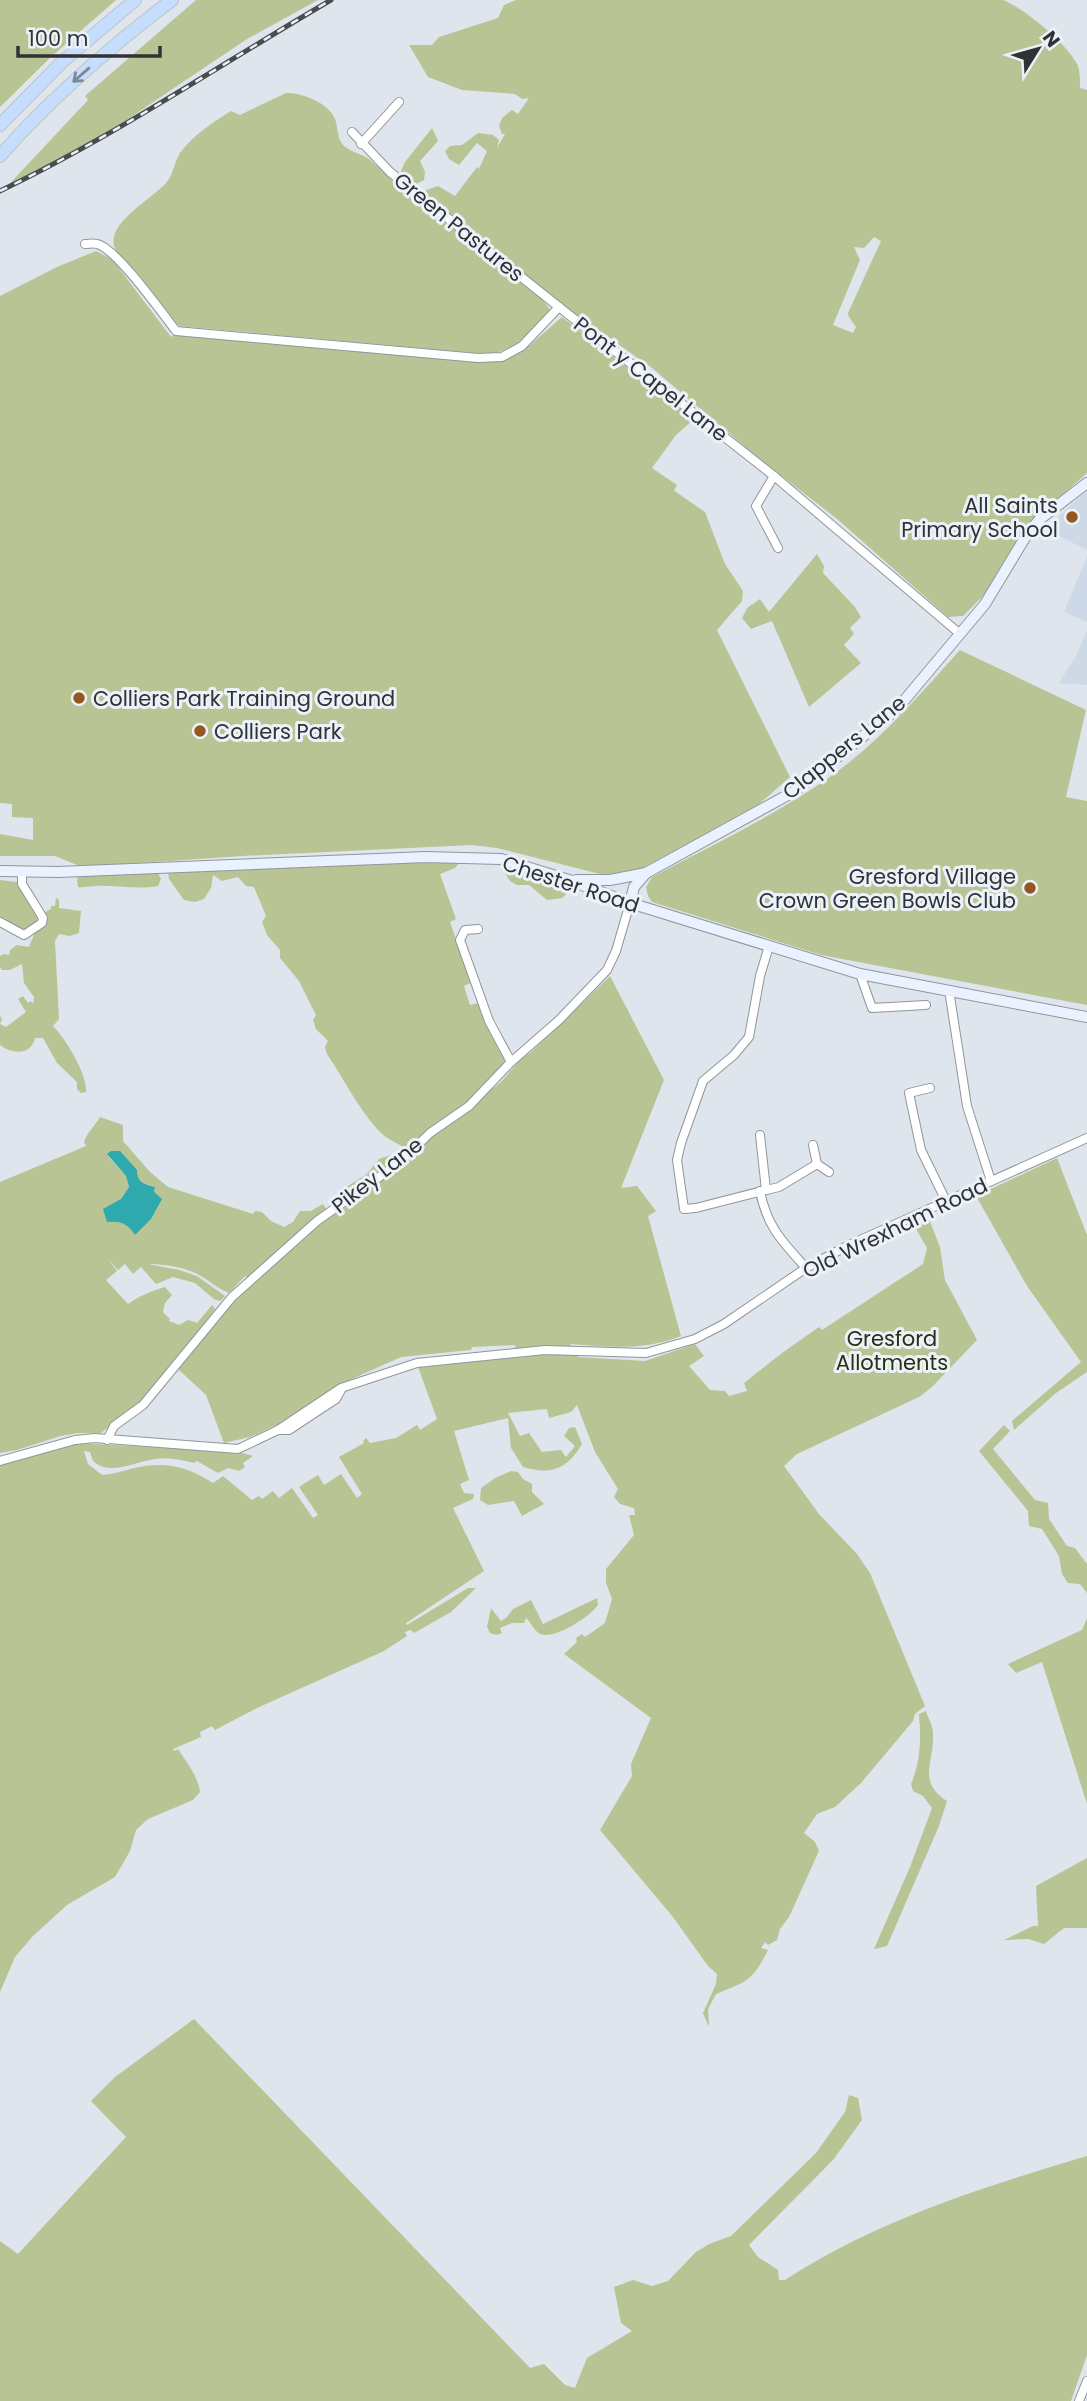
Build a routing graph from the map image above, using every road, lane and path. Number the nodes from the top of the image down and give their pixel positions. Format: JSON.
{"nodes":[{"id":1,"x":135,"y":0,"type":"edge"},
{"id":2,"x":172,"y":0,"type":"edge"},
{"id":3,"x":399,"y":102,"type":"dead end"},
{"id":4,"x":0,"y":125,"type":"edge"},
{"id":5,"x":352,"y":132,"type":"dead end"},
{"id":6,"x":361,"y":144,"type":"junction"},
{"id":7,"x":0,"y":156,"type":"edge"},
{"id":8,"x":85,"y":244,"type":"dead end"},
{"id":9,"x":559,"y":307,"type":"junction"},
{"id":10,"x":774,"y":476,"type":"junction"},
{"id":11,"x":1087,"y":483,"type":"edge"},
{"id":12,"x":778,"y":548,"type":"dead end"},
{"id":13,"x":958,"y":633,"type":"junction"},
{"id":14,"x":0,"y":871,"type":"edge"},
{"id":15,"x":22,"y":872,"type":"junction"},
{"id":16,"x":646,"y":873,"type":"junction"},
{"id":17,"x":569,"y":880,"type":"junction"},
{"id":18,"x":630,"y":903,"type":"junction"},
{"id":19,"x":0,"y":922,"type":"edge"},
{"id":20,"x":478,"y":929,"type":"dead end"},
{"id":21,"x":769,"y":946,"type":"junction"},
{"id":22,"x":860,"y":974,"type":"junction"},
{"id":23,"x":949,"y":990,"type":"junction"},
{"id":24,"x":926,"y":1005,"type":"dead end"},
{"id":25,"x":1087,"y":1017,"type":"edge"},
{"id":26,"x":511,"y":1062,"type":"junction"},
{"id":27,"x":930,"y":1088,"type":"dead end"},
{"id":28,"x":760,"y":1135,"type":"dead end"},
{"id":29,"x":1087,"y":1138,"type":"edge"},
{"id":30,"x":813,"y":1145,"type":"dead end"},
{"id":31,"x":817,"y":1164,"type":"junction"},
{"id":32,"x":829,"y":1172,"type":"dead end"},
{"id":33,"x":991,"y":1181,"type":"junction"},
{"id":34,"x":763,"y":1191,"type":"junction"},
{"id":35,"x":947,"y":1203,"type":"junction"},
{"id":36,"x":806,"y":1268,"type":"junction"},
{"id":37,"x":107,"y":1440,"type":"junction"},
{"id":38,"x":0,"y":1461,"type":"edge"},
{"id":39,"x":1087,"y":2381,"type":"edge"},
{"id":40,"x":1079,"y":2401,"type":"edge"}],
"edges":[{"from":1,"to":4,"type":"highway"},
{"from":2,"to":7,"type":"highway","one_way":true},
{"from":3,"to":6,"type":"street"},
{"from":5,"to":6,"type":"street","name":"Green Pastures"},
{"from":6,"to":9,"type":"street","name":"Green Pastures"},
{"from":8,"to":9,"type":"street","name":"Pont y Capel Lane"},
{"from":9,"to":10,"type":"street","name":"Pont y Capel Lane"},
{"from":10,"to":12,"type":"street"},
{"from":10,"to":13,"type":"street","name":"Pont y Capel Lane"},
{"from":11,"to":13,"type":"main road","name":"Clappers Lane"},
{"from":13,"to":16,"type":"main road","name":"Clappers Lane"},
{"from":14,"to":15,"type":"main road","name":"Chester Road"},
{"from":15,"to":17,"type":"main road","name":"Chester Road"},
{"from":15,"to":19,"type":"street"},
{"from":16,"to":17,"type":"main road","name":"Clappers Lane"},
{"from":16,"to":18,"type":"main road"},
{"from":17,"to":18,"type":"main road","name":"Chester Road"},
{"from":18,"to":21,"type":"main road","name":"Chester Road"},
{"from":18,"to":26,"type":"street","name":"Pikey Lane"},
{"from":20,"to":26,"type":"street"},
{"from":21,"to":22,"type":"main road","name":"Chester Road"},
{"from":21,"to":34,"type":"street"},
{"from":22,"to":23,"type":"main road","name":"Chester Road"},
{"from":22,"to":24,"type":"street"},
{"from":23,"to":25,"type":"main road","name":"Chester Road"},
{"from":23,"to":33,"type":"street"},
{"from":26,"to":37,"type":"street","name":"Pikey Lane"},
{"from":27,"to":35,"type":"street"},
{"from":28,"to":34,"type":"street"},
{"from":29,"to":33,"type":"street","name":"Old Wrexham Road"},
{"from":30,"to":31,"type":"street"},
{"from":31,"to":32,"type":"street"},
{"from":31,"to":34,"type":"street"},
{"from":33,"to":35,"type":"street","name":"Old Wrexham Road"},
{"from":34,"to":36,"type":"street"},
{"from":35,"to":36,"type":"street","name":"Old Wrexham Road"},
{"from":36,"to":37,"type":"street","name":"Old Wrexham Road"},
{"from":37,"to":38,"type":"street","name":"Old Wrexham Road"},
{"from":39,"to":40,"type":"street"}]}
